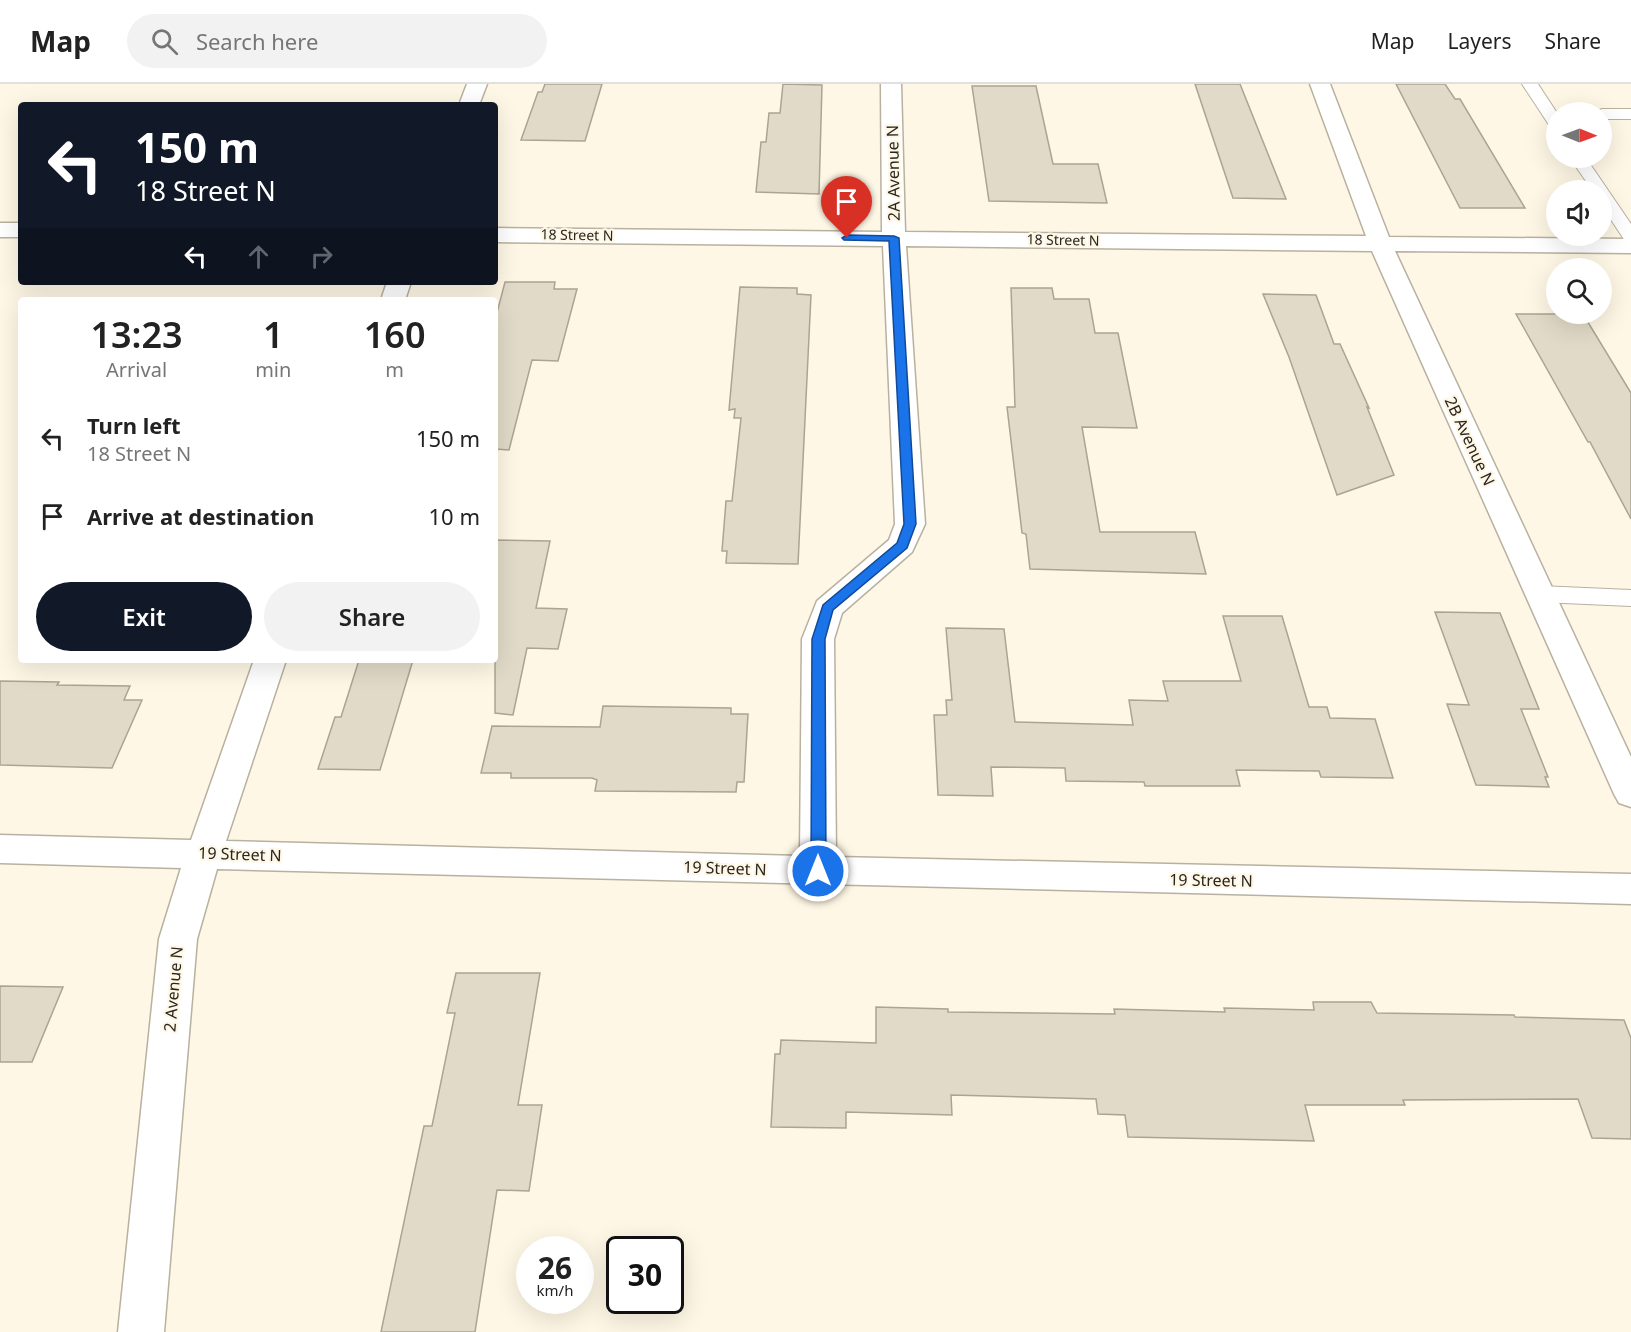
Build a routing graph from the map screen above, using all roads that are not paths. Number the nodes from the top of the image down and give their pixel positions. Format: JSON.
{"nodes":[{"id":1,"x":477,"y":84,"type":"edge"},
{"id":2,"x":891,"y":84,"type":"edge"},
{"id":3,"x":1320,"y":84,"type":"edge"},
{"id":4,"x":1530,"y":84,"type":"edge"},
{"id":5,"x":470,"y":102,"type":"edge"},
{"id":6,"x":1546,"y":106,"type":"edge"},
{"id":7,"x":1612,"y":114,"type":"edge"},
{"id":8,"x":1631,"y":114,"type":"edge"},
{"id":9,"x":1612,"y":208,"type":"edge"},
{"id":10,"x":0,"y":230,"type":"edge"},
{"id":11,"x":18,"y":230,"type":"edge"},
{"id":12,"x":498,"y":235,"type":"edge"},
{"id":13,"x":1631,"y":237,"type":"edge"},
{"id":14,"x":894,"y":238,"type":"junction"},
{"id":15,"x":1380,"y":243,"type":"junction"},
{"id":16,"x":1631,"y":246,"type":"edge"},
{"id":17,"x":1540,"y":594,"type":"junction"},
{"id":18,"x":1631,"y":598,"type":"edge"},
{"id":19,"x":269,"y":663,"type":"edge"},
{"id":20,"x":1631,"y":794,"type":"edge"},
{"id":21,"x":0,"y":849,"type":"edge"},
{"id":22,"x":204,"y":853,"type":"junction"},
{"id":23,"x":818,"y":871,"type":"junction"},
{"id":24,"x":1631,"y":889,"type":"edge"},
{"id":25,"x":141,"y":1332,"type":"edge"}],
"edges":[{"from":1,"to":5,"type":"street"},
{"from":2,"to":14,"type":"street","name":"2A Avenue N"},
{"from":3,"to":15,"type":"street","name":"2B Avenue N"},
{"from":4,"to":6,"type":"lane"},
{"from":7,"to":8,"type":"lane"},
{"from":9,"to":13,"type":"lane"},
{"from":10,"to":11,"type":"street"},
{"from":12,"to":14,"type":"street","name":"18 Street N"},
{"from":14,"to":15,"type":"street","name":"18 Street N"},
{"from":14,"to":23,"type":"street","name":"2A Avenue N"},
{"from":15,"to":16,"type":"street","name":"18 Street N"},
{"from":15,"to":17,"type":"street","name":"2B Avenue N"},
{"from":17,"to":18,"type":"lane"},
{"from":17,"to":20,"type":"street","name":"2B Avenue N"},
{"from":19,"to":22,"type":"street","name":"2 Avenue N"},
{"from":21,"to":22,"type":"street","name":"19 Street N"},
{"from":22,"to":23,"type":"street","name":"19 Street N"},
{"from":22,"to":25,"type":"street","name":"2 Avenue N"},
{"from":23,"to":24,"type":"street","name":"19 Street N"}]}
